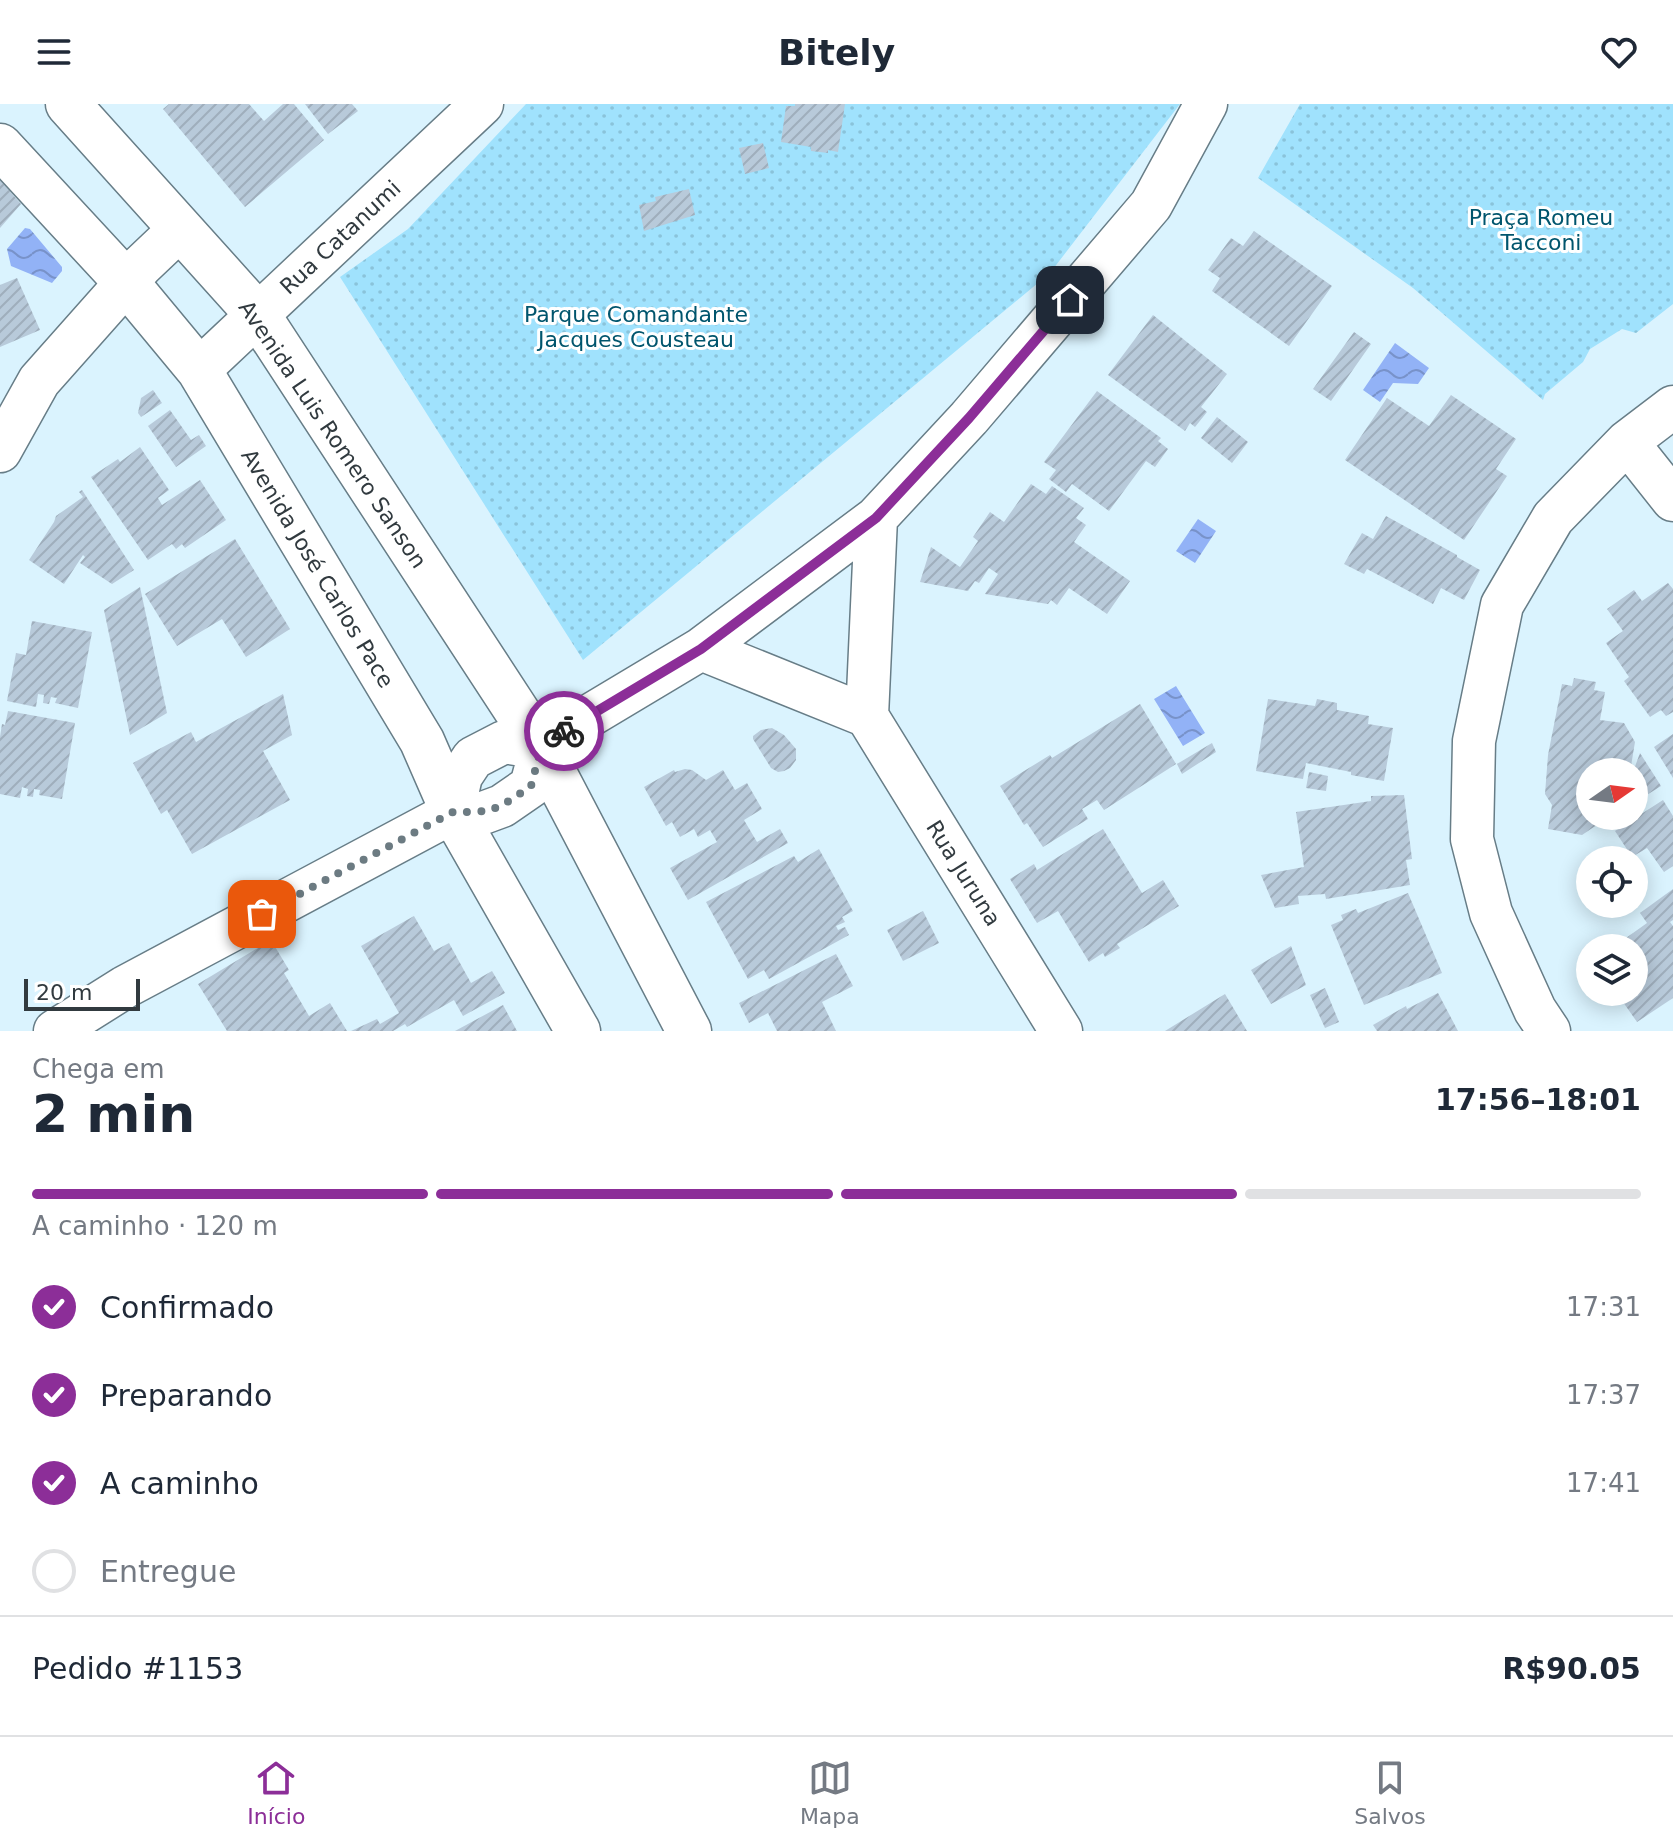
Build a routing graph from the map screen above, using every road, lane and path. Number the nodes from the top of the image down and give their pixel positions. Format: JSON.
{"nodes":[{"id":1,"x":68,"y":104,"type":"edge"},
{"id":2,"x":482,"y":104,"type":"edge"},
{"id":3,"x":1206,"y":104,"type":"edge"},
{"id":4,"x":0,"y":146,"type":"edge"},
{"id":5,"x":180,"y":229,"type":"junction"},
{"id":6,"x":126,"y":282,"type":"junction"},
{"id":7,"x":258,"y":315,"type":"junction"},
{"id":8,"x":199,"y":370,"type":"junction"},
{"id":9,"x":1673,"y":407,"type":"edge"},
{"id":10,"x":1627,"y":442,"type":"junction"},
{"id":11,"x":0,"y":451,"type":"edge"},
{"id":12,"x":1673,"y":500,"type":"edge"},
{"id":13,"x":876,"y":518,"type":"junction"},
{"id":14,"x":701,"y":649,"type":"junction"},
{"id":15,"x":867,"y":716,"type":"junction"},
{"id":16,"x":541,"y":748,"type":"junction"},
{"id":17,"x":453,"y":812,"type":"junction"},
{"id":18,"x":55,"y":1031,"type":"edge"},
{"id":19,"x":578,"y":1031,"type":"edge"},
{"id":20,"x":689,"y":1031,"type":"edge"},
{"id":21,"x":1061,"y":1031,"type":"edge"},
{"id":22,"x":1549,"y":1031,"type":"edge"}],
"edges":[{"from":1,"to":5,"type":"main road","name":"Avenida Luis Romero Sanson"},
{"from":2,"to":7,"type":"street","name":"Rua Catanumi"},
{"from":3,"to":13,"type":"street"},
{"from":4,"to":6,"type":"main road","name":"Avenida José Carlos Pace"},
{"from":5,"to":6,"type":"street"},
{"from":5,"to":7,"type":"main road","name":"Avenida Luis Romero Sanson"},
{"from":6,"to":8,"type":"main road","name":"Avenida José Carlos Pace"},
{"from":6,"to":11,"type":"street"},
{"from":7,"to":8,"type":"street","name":"Rua Catanumi"},
{"from":7,"to":16,"type":"main road","name":"Avenida Luis Romero Sanson"},
{"from":8,"to":17,"type":"main road","name":"Avenida José Carlos Pace"},
{"from":9,"to":10,"type":"street"},
{"from":10,"to":12,"type":"street"},
{"from":10,"to":22,"type":"street"},
{"from":13,"to":14,"type":"street"},
{"from":13,"to":15,"type":"street"},
{"from":14,"to":15,"type":"street"},
{"from":14,"to":16,"type":"street"},
{"from":15,"to":21,"type":"street","name":"Rua Juruna"},
{"from":16,"to":17,"type":"street"},
{"from":16,"to":17,"type":"street"},
{"from":16,"to":20,"type":"main road"},
{"from":17,"to":18,"type":"street"},
{"from":17,"to":19,"type":"main road","name":"Avenida José Carlos Pace"}]}
